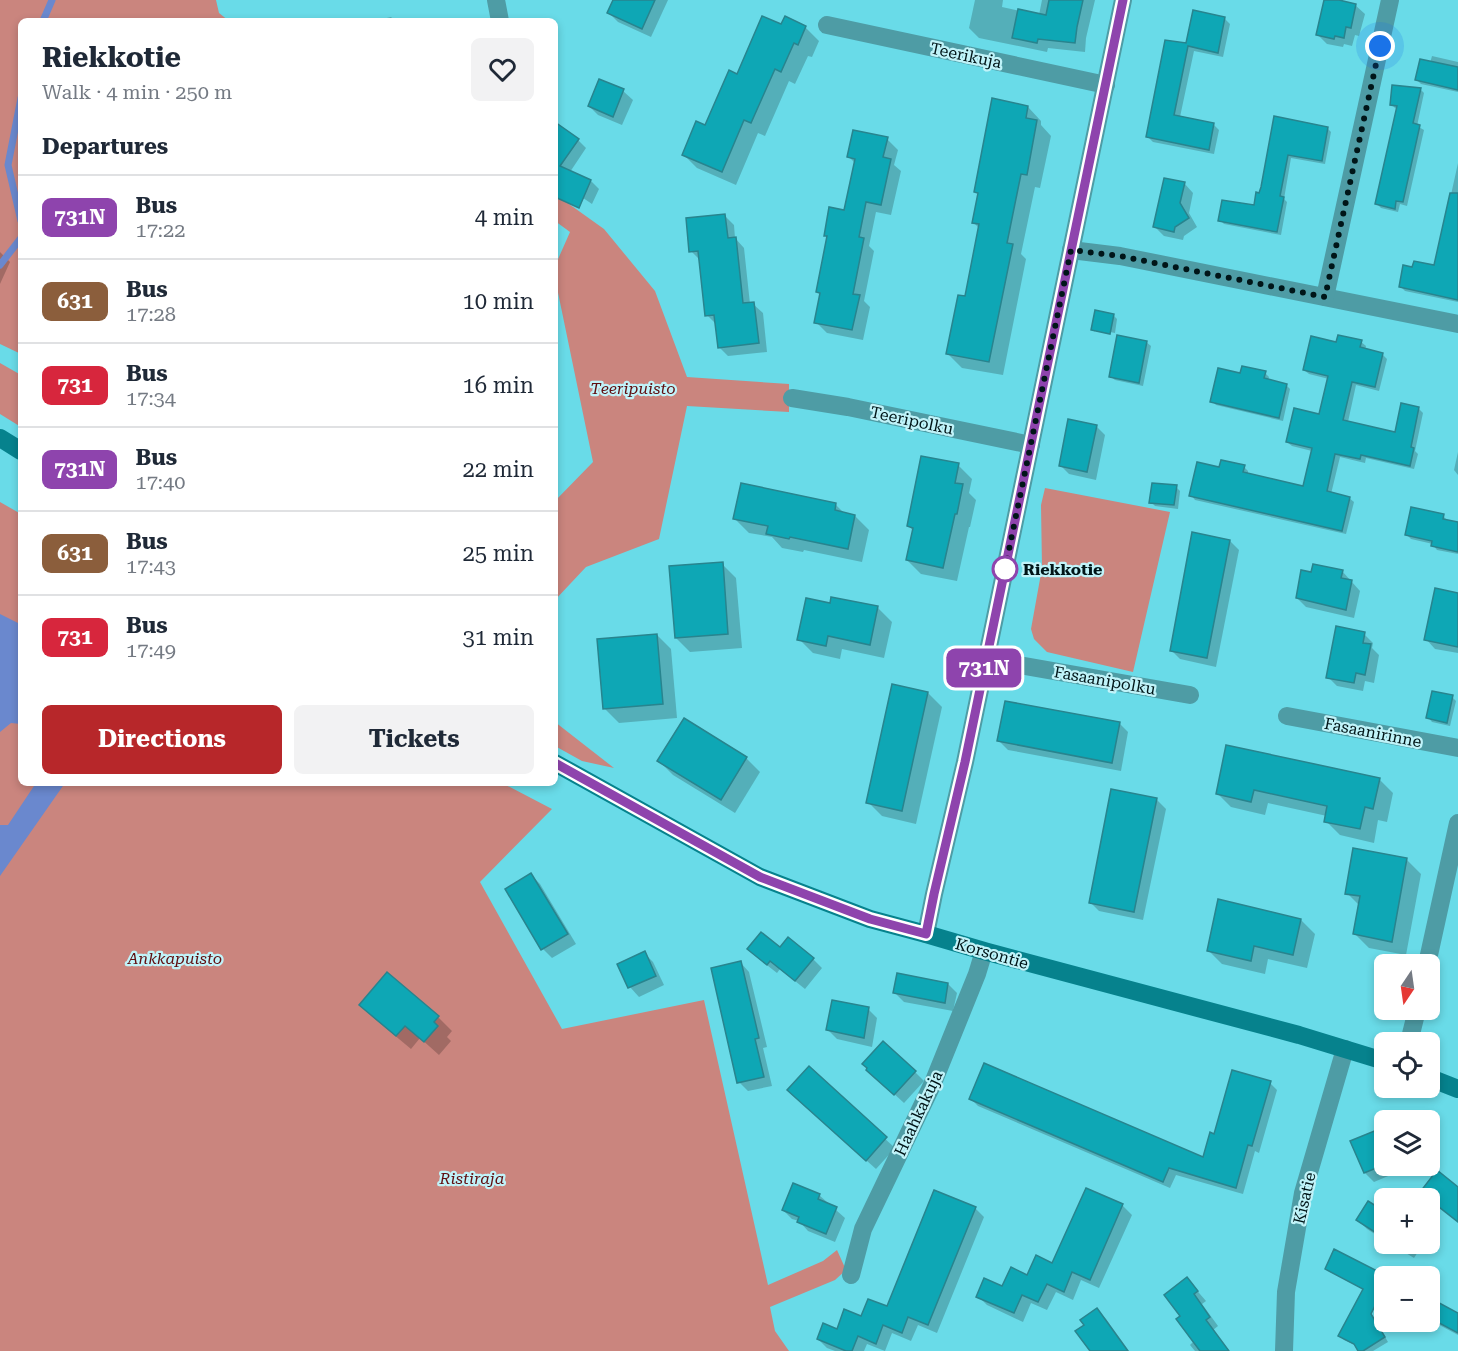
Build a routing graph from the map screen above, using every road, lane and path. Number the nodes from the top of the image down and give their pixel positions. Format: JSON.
{"nodes":[{"id":1,"x":496,"y":0,"type":"edge"},
{"id":2,"x":1124,"y":0,"type":"edge"},
{"id":3,"x":1390,"y":0,"type":"edge"},
{"id":4,"x":500,"y":18,"type":"edge"},
{"id":5,"x":827,"y":26,"type":"dead end"},
{"id":6,"x":1106,"y":85,"type":"junction"},
{"id":7,"x":1071,"y":250,"type":"junction"},
{"id":8,"x":1325,"y":297,"type":"junction"},
{"id":9,"x":1458,"y":324,"type":"edge"},
{"id":10,"x":792,"y":398,"type":"dead end"},
{"id":11,"x":0,"y":438,"type":"edge"},
{"id":12,"x":1030,"y":445,"type":"junction"},
{"id":13,"x":18,"y":449,"type":"edge"},
{"id":14,"x":985,"y":661,"type":"junction"},
{"id":15,"x":1190,"y":695,"type":"dead end"},
{"id":16,"x":1287,"y":716,"type":"dead end"},
{"id":17,"x":1458,"y":748,"type":"edge"},
{"id":18,"x":558,"y":765,"type":"edge"},
{"id":19,"x":1458,"y":823,"type":"edge"},
{"id":20,"x":926,"y":934,"type":"junction"},
{"id":21,"x":984,"y":951,"type":"junction"},
{"id":22,"x":1429,"y":954,"type":"edge"},
{"id":23,"x":1344,"y":1049,"type":"junction"},
{"id":24,"x":1374,"y":1058,"type":"edge"},
{"id":25,"x":1440,"y":1082,"type":"edge"},
{"id":26,"x":1458,"y":1089,"type":"edge"},
{"id":27,"x":851,"y":1275,"type":"dead end"},
{"id":28,"x":1284,"y":1351,"type":"edge"}],
"edges":[{"from":1,"to":4,"type":"street"},
{"from":2,"to":6,"type":"street"},
{"from":3,"to":8,"type":"street"},
{"from":5,"to":6,"type":"street","name":"Teerikuja"},
{"from":6,"to":7,"type":"street"},
{"from":7,"to":8,"type":"street"},
{"from":7,"to":12,"type":"street"},
{"from":8,"to":9,"type":"street"},
{"from":10,"to":12,"type":"street","name":"Teeripolku"},
{"from":11,"to":13,"type":"main road"},
{"from":12,"to":14,"type":"street"},
{"from":14,"to":15,"type":"street","name":"Fasaanipolku"},
{"from":14,"to":20,"type":"street"},
{"from":16,"to":17,"type":"street","name":"Fasaanirinne"},
{"from":18,"to":20,"type":"main road","name":"Korsontie"},
{"from":19,"to":22,"type":"street"},
{"from":20,"to":21,"type":"main road","name":"Korsontie"},
{"from":21,"to":23,"type":"main road","name":"Korsontie"},
{"from":21,"to":27,"type":"street","name":"Haahkakuja"},
{"from":23,"to":24,"type":"main road","name":"Korsontie"},
{"from":23,"to":28,"type":"street","name":"Kisatie"},
{"from":25,"to":26,"type":"main road"}]}
